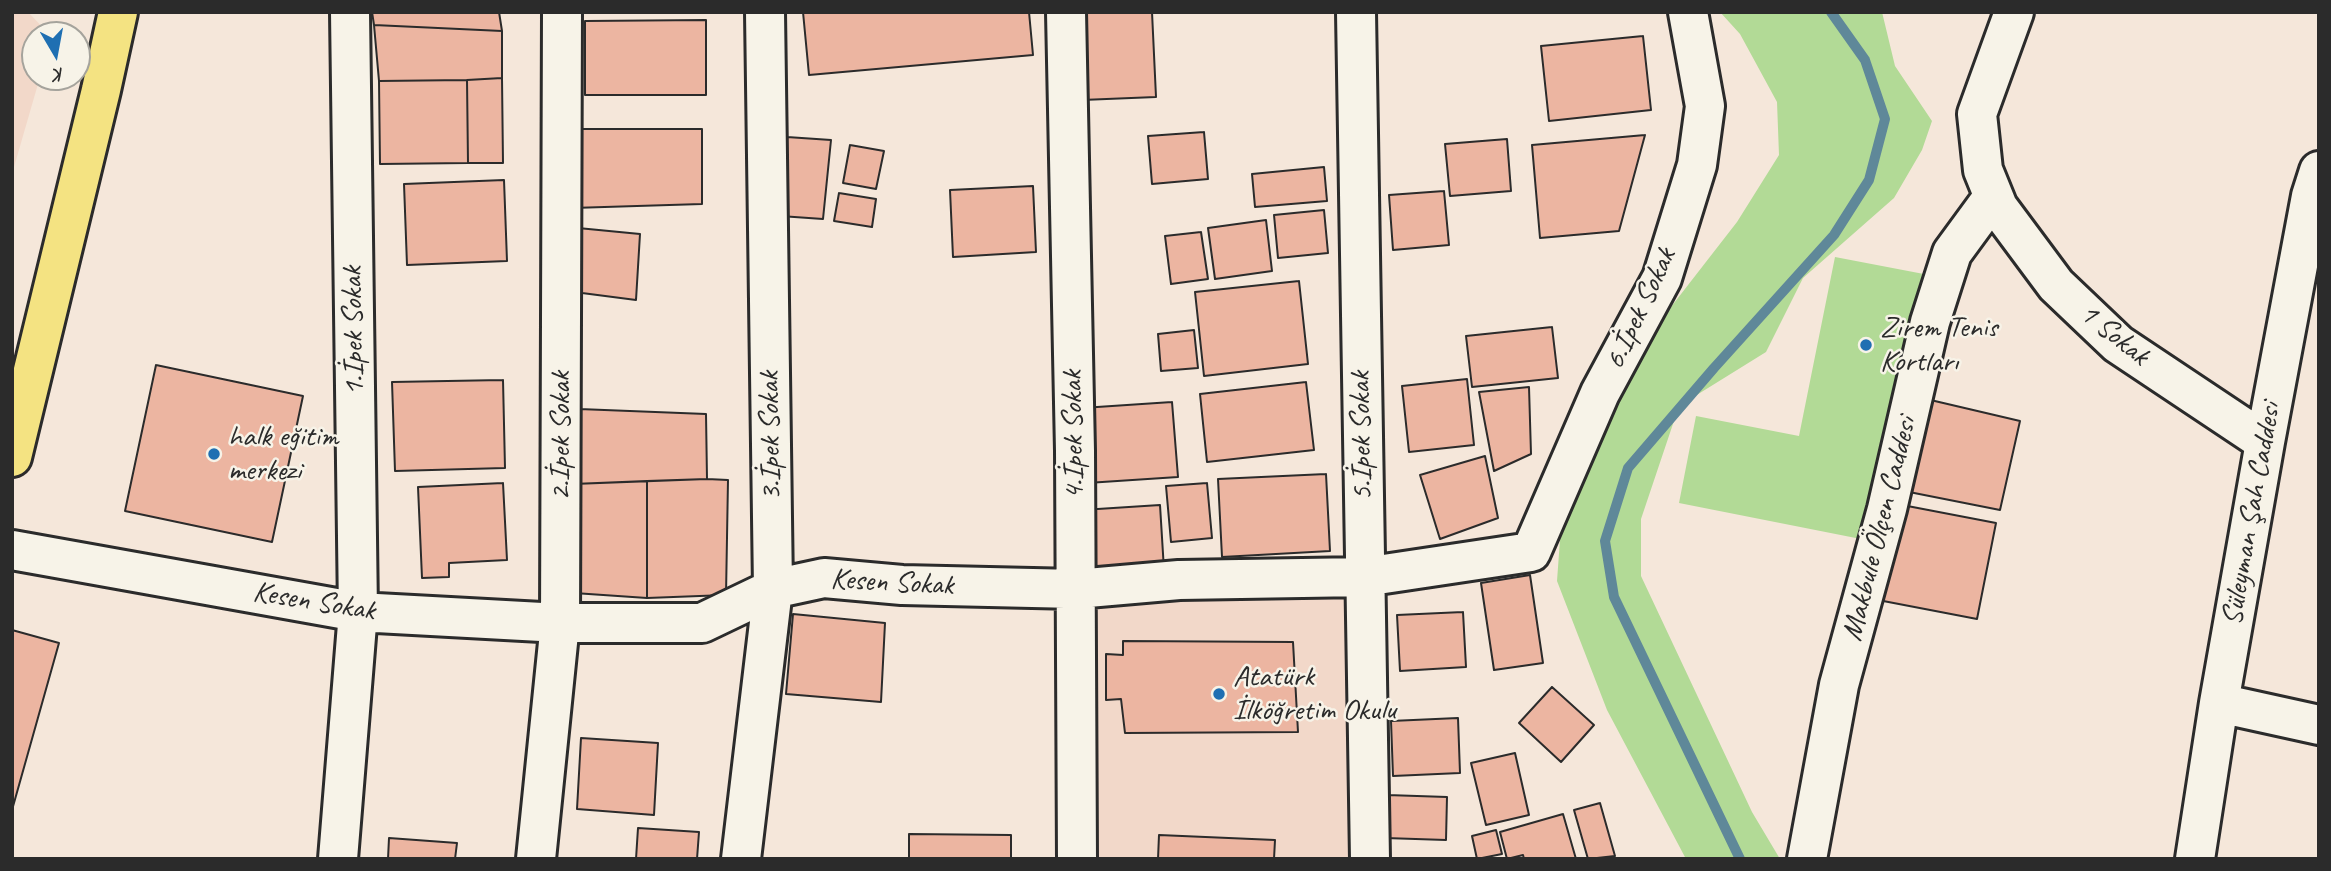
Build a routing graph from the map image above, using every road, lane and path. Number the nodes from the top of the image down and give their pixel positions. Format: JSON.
{"nodes":[{"id":1,"x":88,"y":12,"type":"edge"},
{"id":2,"x":118,"y":12,"type":"edge"},
{"id":3,"x":350,"y":12,"type":"edge"},
{"id":4,"x":562,"y":12,"type":"edge"},
{"id":5,"x":765,"y":12,"type":"edge"},
{"id":6,"x":1066,"y":12,"type":"edge"},
{"id":7,"x":1356,"y":12,"type":"edge"},
{"id":8,"x":1688,"y":12,"type":"edge"},
{"id":9,"x":2014,"y":12,"type":"edge"},
{"id":10,"x":101,"y":90,"type":"junction"},
{"id":11,"x":2319,"y":171,"type":"edge"},
{"id":12,"x":1993,"y":197,"type":"junction"},
{"id":13,"x":2265,"y":442,"type":"junction"},
{"id":14,"x":12,"y":457,"type":"edge"},
{"id":15,"x":12,"y":550,"type":"edge"},
{"id":16,"x":1531,"y":552,"type":"joint"},
{"id":17,"x":1364,"y":577,"type":"junction"},
{"id":18,"x":773,"y":589,"type":"junction"},
{"id":19,"x":1076,"y":589,"type":"junction"},
{"id":20,"x":358,"y":612,"type":"junction"},
{"id":21,"x":560,"y":623,"type":"junction"},
{"id":22,"x":2219,"y":703,"type":"junction"},
{"id":23,"x":2319,"y":725,"type":"edge"},
{"id":24,"x":338,"y":859,"type":"edge"},
{"id":25,"x":536,"y":859,"type":"edge"},
{"id":26,"x":741,"y":859,"type":"edge"},
{"id":27,"x":1077,"y":859,"type":"edge"},
{"id":28,"x":1370,"y":859,"type":"edge"},
{"id":29,"x":1807,"y":859,"type":"edge"},
{"id":30,"x":2195,"y":859,"type":"edge"}],
"edges":[{"from":1,"to":10,"type":"main road"},
{"from":2,"to":10,"type":"main road"},
{"from":3,"to":20,"type":"street","name":"1.İpek Sokak"},
{"from":4,"to":21,"type":"street","name":"2.İpek Sokak"},
{"from":5,"to":18,"type":"street","name":"3.İpek Sokak"},
{"from":6,"to":19,"type":"street","name":"4.İpek Sokak"},
{"from":7,"to":17,"type":"street","name":"5.İpek Sokak"},
{"from":8,"to":16,"type":"street","name":"6.İpek Sokak"},
{"from":9,"to":12,"type":"street"},
{"from":10,"to":14,"type":"main road"},
{"from":11,"to":13,"type":"street","name":"Süleyman Şah Caddesi"},
{"from":12,"to":13,"type":"street","name":"1 Sokak"},
{"from":12,"to":29,"type":"street","name":"Makbule Ölçen Caddesi"},
{"from":13,"to":22,"type":"street","name":"Süleyman Şah Caddesi"},
{"from":15,"to":20,"type":"street","name":"Kesen Sokak"},
{"from":16,"to":17,"type":"street","name":"Kesen Sokak"},
{"from":17,"to":19,"type":"street","name":"Kesen Sokak"},
{"from":17,"to":28,"type":"street","name":"5.İpek Sokak"},
{"from":18,"to":19,"type":"street","name":"Kesen Sokak"},
{"from":18,"to":21,"type":"street","name":"Kesen Sokak"},
{"from":18,"to":26,"type":"street","name":"3.İpek Sokak"},
{"from":19,"to":27,"type":"street","name":"4.İpek Sokak"},
{"from":20,"to":21,"type":"street","name":"Kesen Sokak"},
{"from":20,"to":24,"type":"street","name":"1.İpek Sokak"},
{"from":21,"to":25,"type":"street","name":"2.İpek Sokak"},
{"from":22,"to":23,"type":"street"},
{"from":22,"to":30,"type":"street","name":"Süleyman Şah Caddesi"}]}
